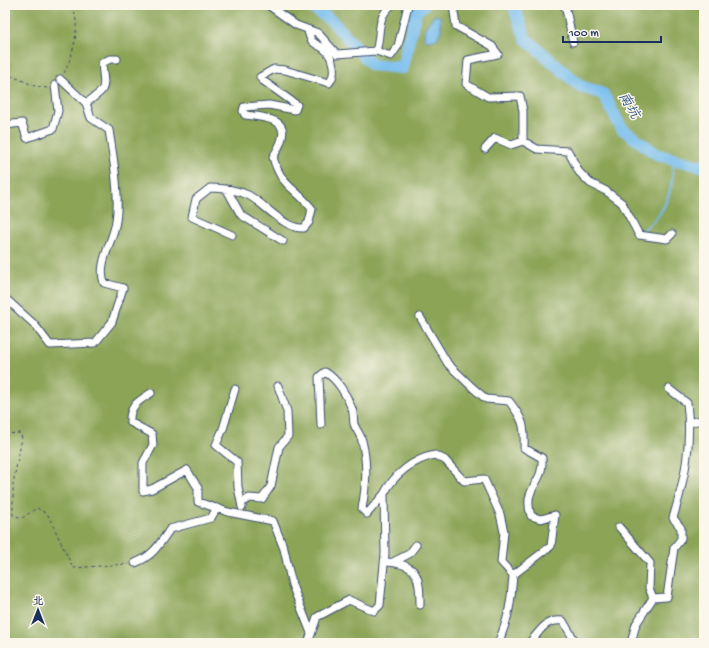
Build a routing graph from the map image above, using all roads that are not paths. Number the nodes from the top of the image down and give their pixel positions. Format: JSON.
{"nodes":[{"id":1,"x":132,"y":5,"type":"edge"},
{"id":2,"x":146,"y":5,"type":"edge"},
{"id":3,"x":268,"y":5,"type":"edge"},
{"id":4,"x":392,"y":5,"type":"edge"},
{"id":5,"x":408,"y":5,"type":"edge"},
{"id":6,"x":565,"y":5,"type":"edge"},
{"id":7,"x":452,"y":7,"type":"edge"},
{"id":8,"x":308,"y":30,"type":"junction"},
{"id":9,"x":572,"y":42,"type":"dead end"},
{"id":10,"x":375,"y":51,"type":"junction"},
{"id":11,"x":117,"y":59,"type":"dead end"},
{"id":12,"x":86,"y":103,"type":"junction"},
{"id":13,"x":5,"y":124,"type":"edge"},
{"id":14,"x":523,"y":141,"type":"junction"},
{"id":15,"x":485,"y":148,"type":"dead end"},
{"id":16,"x":227,"y":190,"type":"junction"},
{"id":17,"x":672,"y":234,"type":"dead end"},
{"id":18,"x":232,"y":236,"type":"dead end"},
{"id":19,"x":283,"y":241,"type":"dead end"},
{"id":20,"x":6,"y":298,"type":"edge"},
{"id":21,"x":420,"y":317,"type":"dead end"},
{"id":22,"x":278,"y":386,"type":"dead end"},
{"id":23,"x":235,"y":389,"type":"dead end"},
{"id":24,"x":669,"y":389,"type":"dead end"},
{"id":25,"x":151,"y":393,"type":"dead end"},
{"id":26,"x":704,"y":419,"type":"edge"},
{"id":27,"x":689,"y":423,"type":"junction"},
{"id":28,"x":321,"y":425,"type":"dead end"},
{"id":29,"x":384,"y":494,"type":"junction"},
{"id":30,"x":242,"y":503,"type":"junction"},
{"id":31,"x":217,"y":508,"type":"junction"},
{"id":32,"x":243,"y":514,"type":"junction"},
{"id":33,"x":619,"y":526,"type":"dead end"},
{"id":34,"x":416,"y":545,"type":"dead end"},
{"id":35,"x":384,"y":562,"type":"junction"},
{"id":36,"x":393,"y":562,"type":"junction"},
{"id":37,"x":135,"y":563,"type":"road end"},
{"id":38,"x":513,"y":576,"type":"junction"},
{"id":39,"x":653,"y":598,"type":"junction"},
{"id":40,"x":420,"y":605,"type":"dead end"},
{"id":41,"x":311,"y":634,"type":"junction"},
{"id":42,"x":308,"y":643,"type":"edge"},
{"id":43,"x":498,"y":643,"type":"edge"},
{"id":44,"x":529,"y":643,"type":"edge"},
{"id":45,"x":576,"y":643,"type":"edge"},
{"id":46,"x":631,"y":643,"type":"edge"}],
"edges":[{"from":1,"to":2,"type":"street"},
{"from":3,"to":8,"type":"street"},
{"from":4,"to":10,"type":"street"},
{"from":5,"to":10,"type":"street"},
{"from":6,"to":9,"type":"street"},
{"from":7,"to":14,"type":"street"},
{"from":8,"to":10,"type":"street"},
{"from":8,"to":16,"type":"street"},
{"from":11,"to":12,"type":"street"},
{"from":12,"to":13,"type":"street"},
{"from":12,"to":20,"type":"street"},
{"from":14,"to":15,"type":"street"},
{"from":14,"to":17,"type":"street"},
{"from":16,"to":18,"type":"street"},
{"from":16,"to":19,"type":"street"},
{"from":21,"to":38,"type":"street"},
{"from":22,"to":30,"type":"street"},
{"from":23,"to":30,"type":"street"},
{"from":24,"to":27,"type":"street"},
{"from":25,"to":31,"type":"street"},
{"from":26,"to":27,"type":"street"},
{"from":27,"to":39,"type":"street"},
{"from":28,"to":29,"type":"street"},
{"from":29,"to":35,"type":"street"},
{"from":29,"to":38,"type":"street"},
{"from":30,"to":32,"type":"street"},
{"from":31,"to":32,"type":"street"},
{"from":31,"to":37,"type":"street"},
{"from":32,"to":41,"type":"street"},
{"from":33,"to":39,"type":"street"},
{"from":34,"to":36,"type":"street"},
{"from":35,"to":36,"type":"street"},
{"from":35,"to":41,"type":"street"},
{"from":36,"to":40,"type":"street"},
{"from":38,"to":43,"type":"street"},
{"from":39,"to":46,"type":"street"},
{"from":41,"to":42,"type":"street"},
{"from":44,"to":45,"type":"street"}]}
